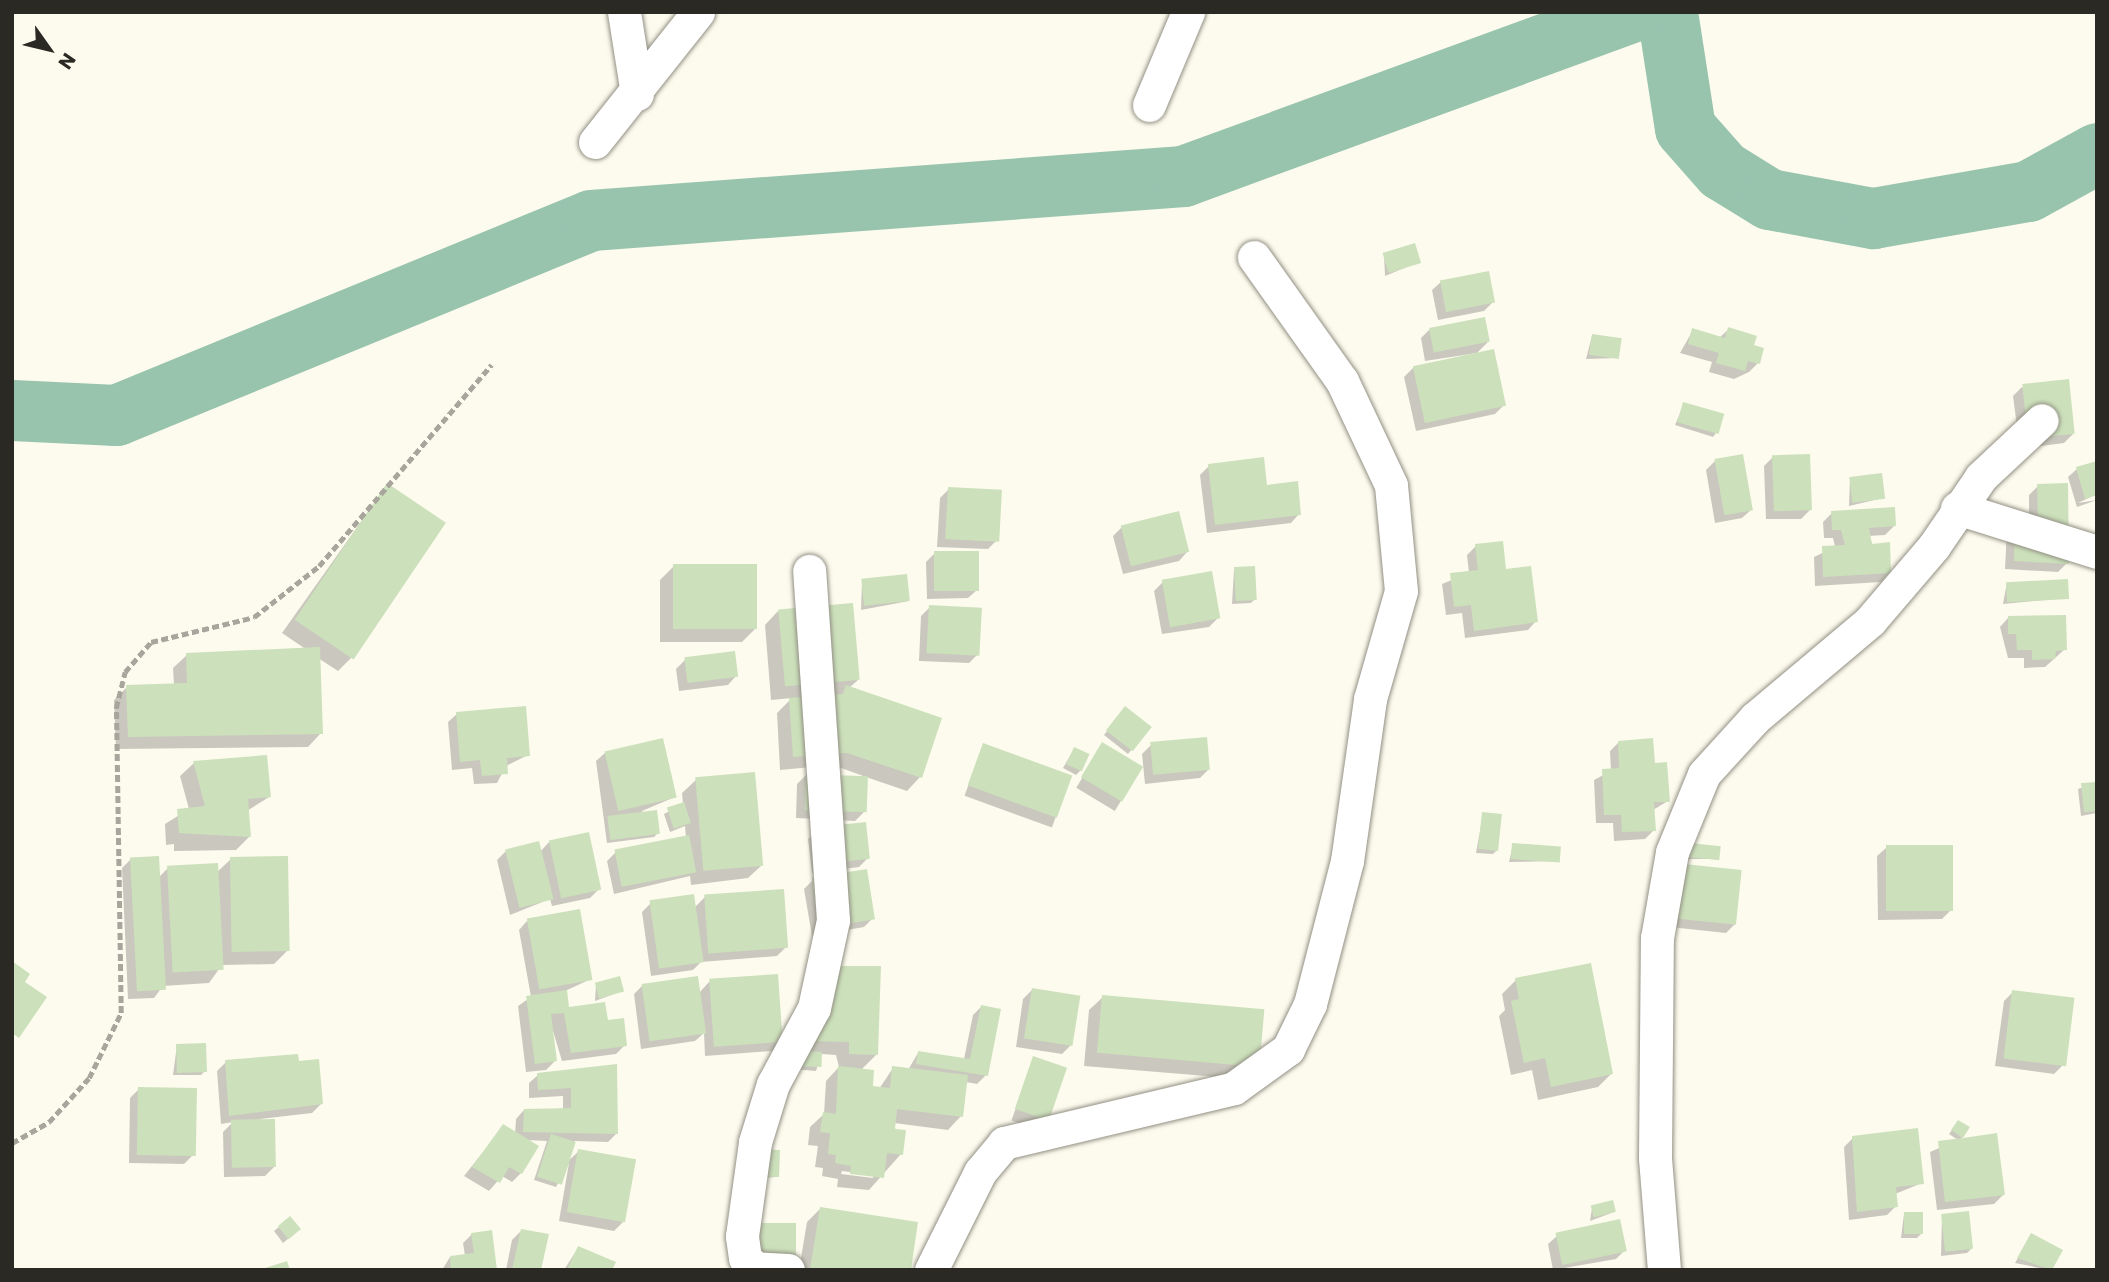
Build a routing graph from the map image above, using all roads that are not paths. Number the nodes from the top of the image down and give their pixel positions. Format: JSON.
{"nodes":[{"id":1,"x":624,"y":12,"type":"edge"},
{"id":2,"x":698,"y":12,"type":"edge"},
{"id":3,"x":1188,"y":12,"type":"edge"},
{"id":4,"x":637,"y":94,"type":"junction"},
{"id":5,"x":1149,"y":105,"type":"dead end"},
{"id":6,"x":595,"y":142,"type":"dead end"},
{"id":7,"x":1254,"y":257,"type":"dead end"},
{"id":8,"x":2042,"y":420,"type":"dead end"},
{"id":9,"x":1957,"y":508,"type":"junction"},
{"id":10,"x":2097,"y":551,"type":"edge"},
{"id":11,"x":809,"y":571,"type":"dead end"},
{"id":12,"x":788,"y":1270,"type":"edge"},
{"id":13,"x":931,"y":1270,"type":"edge"},
{"id":14,"x":1664,"y":1270,"type":"edge"}],
"edges":[{"from":1,"to":4,"type":"street"},
{"from":2,"to":4,"type":"street"},
{"from":3,"to":5,"type":"street"},
{"from":4,"to":6,"type":"street"},
{"from":7,"to":13,"type":"street"},
{"from":8,"to":9,"type":"street"},
{"from":9,"to":10,"type":"street"},
{"from":9,"to":14,"type":"street"},
{"from":11,"to":12,"type":"street"}]}
